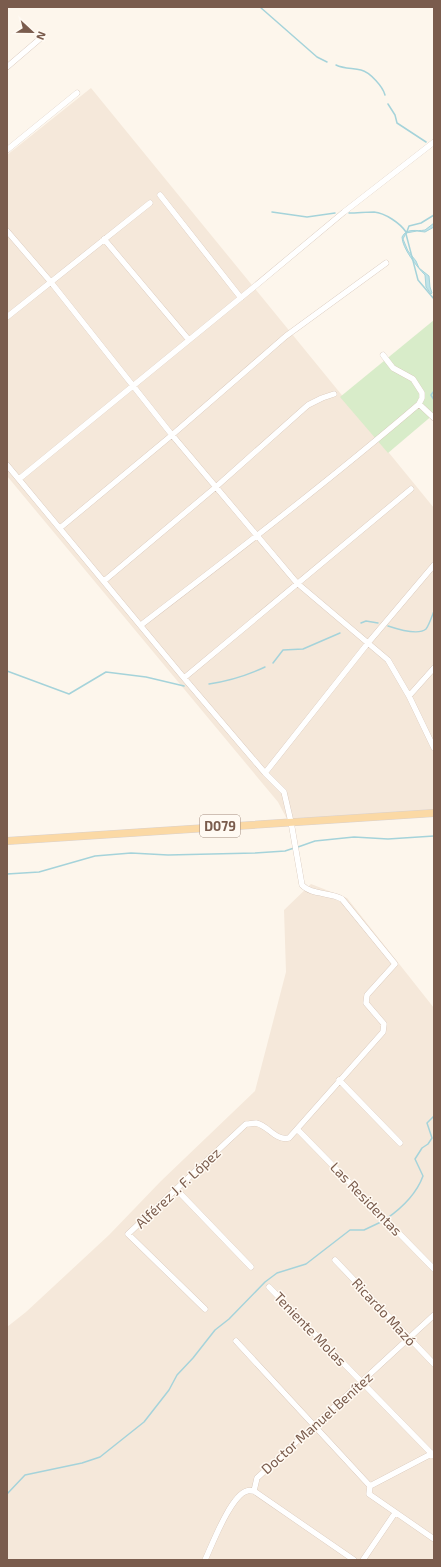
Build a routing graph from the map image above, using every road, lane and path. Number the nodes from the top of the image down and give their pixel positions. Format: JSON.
{"nodes":[{"id":1,"x":42,"y":36,"type":"dead end"},
{"id":2,"x":7,"y":67,"type":"edge"},
{"id":3,"x":77,"y":93,"type":"dead end"},
{"id":4,"x":434,"y":142,"type":"edge"},
{"id":5,"x":7,"y":150,"type":"edge"},
{"id":6,"x":160,"y":195,"type":"dead end"},
{"id":7,"x":150,"y":203,"type":"dead end"},
{"id":8,"x":7,"y":231,"type":"edge"},
{"id":9,"x":104,"y":239,"type":"junction"},
{"id":10,"x":386,"y":263,"type":"dead end"},
{"id":11,"x":50,"y":281,"type":"junction"},
{"id":12,"x":241,"y":298,"type":"junction"},
{"id":13,"x":7,"y":317,"type":"edge"},
{"id":14,"x":189,"y":340,"type":"junction"},
{"id":15,"x":383,"y":354,"type":"dead end"},
{"id":16,"x":133,"y":386,"type":"junction"},
{"id":17,"x":334,"y":394,"type":"dead end"},
{"id":18,"x":419,"y":404,"type":"junction"},
{"id":19,"x":434,"y":418,"type":"edge"},
{"id":20,"x":172,"y":435,"type":"junction"},
{"id":21,"x":7,"y":465,"type":"edge"},
{"id":22,"x":19,"y":479,"type":"junction"},
{"id":23,"x":217,"y":486,"type":"junction"},
{"id":24,"x":411,"y":489,"type":"dead end"},
{"id":25,"x":60,"y":528,"type":"junction"},
{"id":26,"x":257,"y":536,"type":"junction"},
{"id":27,"x":434,"y":565,"type":"edge"},
{"id":28,"x":104,"y":581,"type":"junction"},
{"id":29,"x":297,"y":583,"type":"junction"},
{"id":30,"x":141,"y":625,"type":"junction"},
{"id":31,"x":368,"y":643,"type":"junction"},
{"id":32,"x":434,"y":668,"type":"edge"},
{"id":33,"x":184,"y":678,"type":"junction"},
{"id":34,"x":409,"y":696,"type":"junction"},
{"id":35,"x":434,"y":748,"type":"edge"},
{"id":36,"x":265,"y":773,"type":"junction"},
{"id":37,"x":434,"y":813,"type":"edge"},
{"id":38,"x":291,"y":822,"type":"junction"},
{"id":39,"x":7,"y":841,"type":"edge"},
{"id":40,"x":339,"y":1080,"type":"junction"},
{"id":41,"x":297,"y":1129,"type":"junction"},
{"id":42,"x":400,"y":1144,"type":"dead end"},
{"id":43,"x":176,"y":1190,"type":"junction"},
{"id":44,"x":335,"y":1260,"type":"dead end"},
{"id":45,"x":252,"y":1267,"type":"dead end"},
{"id":46,"x":434,"y":1270,"type":"edge"},
{"id":47,"x":269,"y":1287,"type":"dead end"},
{"id":48,"x":205,"y":1309,"type":"dead end"},
{"id":49,"x":434,"y":1315,"type":"edge"},
{"id":50,"x":409,"y":1339,"type":"junction"},
{"id":51,"x":236,"y":1341,"type":"dead end"},
{"id":52,"x":434,"y":1364,"type":"edge"},
{"id":53,"x":361,"y":1383,"type":"junction"},
{"id":54,"x":314,"y":1425,"type":"junction"},
{"id":55,"x":433,"y":1454,"type":"edge"},
{"id":56,"x":370,"y":1486,"type":"junction"},
{"id":57,"x":254,"y":1491,"type":"junction"},
{"id":58,"x":395,"y":1512,"type":"junction"},
{"id":59,"x":434,"y":1539,"type":"edge"},
{"id":60,"x":205,"y":1560,"type":"edge"},
{"id":61,"x":354,"y":1560,"type":"edge"},
{"id":62,"x":363,"y":1560,"type":"edge"}],
"edges":[{"from":1,"to":2,"type":"street"},
{"from":3,"to":5,"type":"street"},
{"from":4,"to":12,"type":"street"},
{"from":6,"to":12,"type":"street"},
{"from":7,"to":9,"type":"street"},
{"from":8,"to":11,"type":"street"},
{"from":9,"to":11,"type":"street"},
{"from":9,"to":14,"type":"street"},
{"from":10,"to":20,"type":"street"},
{"from":11,"to":13,"type":"street"},
{"from":11,"to":16,"type":"street"},
{"from":12,"to":14,"type":"street"},
{"from":14,"to":16,"type":"street"},
{"from":15,"to":18,"type":"street"},
{"from":16,"to":20,"type":"street"},
{"from":16,"to":22,"type":"street"},
{"from":17,"to":23,"type":"street"},
{"from":18,"to":19,"type":"street"},
{"from":18,"to":26,"type":"street"},
{"from":20,"to":23,"type":"street"},
{"from":20,"to":25,"type":"street"},
{"from":21,"to":22,"type":"street"},
{"from":22,"to":25,"type":"street"},
{"from":23,"to":26,"type":"street"},
{"from":23,"to":28,"type":"street"},
{"from":24,"to":29,"type":"street"},
{"from":25,"to":28,"type":"street"},
{"from":26,"to":29,"type":"street"},
{"from":26,"to":30,"type":"street"},
{"from":27,"to":31,"type":"street"},
{"from":28,"to":30,"type":"street"},
{"from":29,"to":31,"type":"street"},
{"from":29,"to":33,"type":"street"},
{"from":30,"to":33,"type":"street"},
{"from":31,"to":34,"type":"street"},
{"from":31,"to":36,"type":"street"},
{"from":32,"to":34,"type":"street"},
{"from":33,"to":36,"type":"street"},
{"from":34,"to":35,"type":"street"},
{"from":36,"to":38,"type":"street"},
{"from":37,"to":38,"type":"main road","number":"D079"},
{"from":38,"to":39,"type":"main road","number":"D079"},
{"from":38,"to":40,"type":"street"},
{"from":40,"to":41,"type":"street"},
{"from":40,"to":42,"type":"street"},
{"from":41,"to":43,"type":"street","name":"Alférez J. F. López"},
{"from":41,"to":46,"type":"street","name":"Las Residentas"},
{"from":43,"to":45,"type":"street"},
{"from":43,"to":48,"type":"street","name":"Alférez J. F. López"},
{"from":44,"to":50,"type":"street","name":"Ricardo Mazó"},
{"from":47,"to":53,"type":"street","name":"Teniente Molas"},
{"from":49,"to":50,"type":"street","name":"Doctor Manuel Benítez"},
{"from":50,"to":52,"type":"street","name":"Ricardo Mazó"},
{"from":50,"to":53,"type":"street","name":"Doctor Manuel Benítez"},
{"from":51,"to":54,"type":"street"},
{"from":53,"to":54,"type":"street","name":"Doctor Manuel Benítez"},
{"from":53,"to":55,"type":"street","name":"Teniente Molas"},
{"from":54,"to":56,"type":"street"},
{"from":54,"to":57,"type":"street","name":"Doctor Manuel Benítez"},
{"from":55,"to":56,"type":"street"},
{"from":56,"to":58,"type":"street"},
{"from":57,"to":60,"type":"street","name":"Doctor Manuel Benítez"},
{"from":57,"to":61,"type":"street"},
{"from":58,"to":59,"type":"street"},
{"from":58,"to":62,"type":"street"}]}
